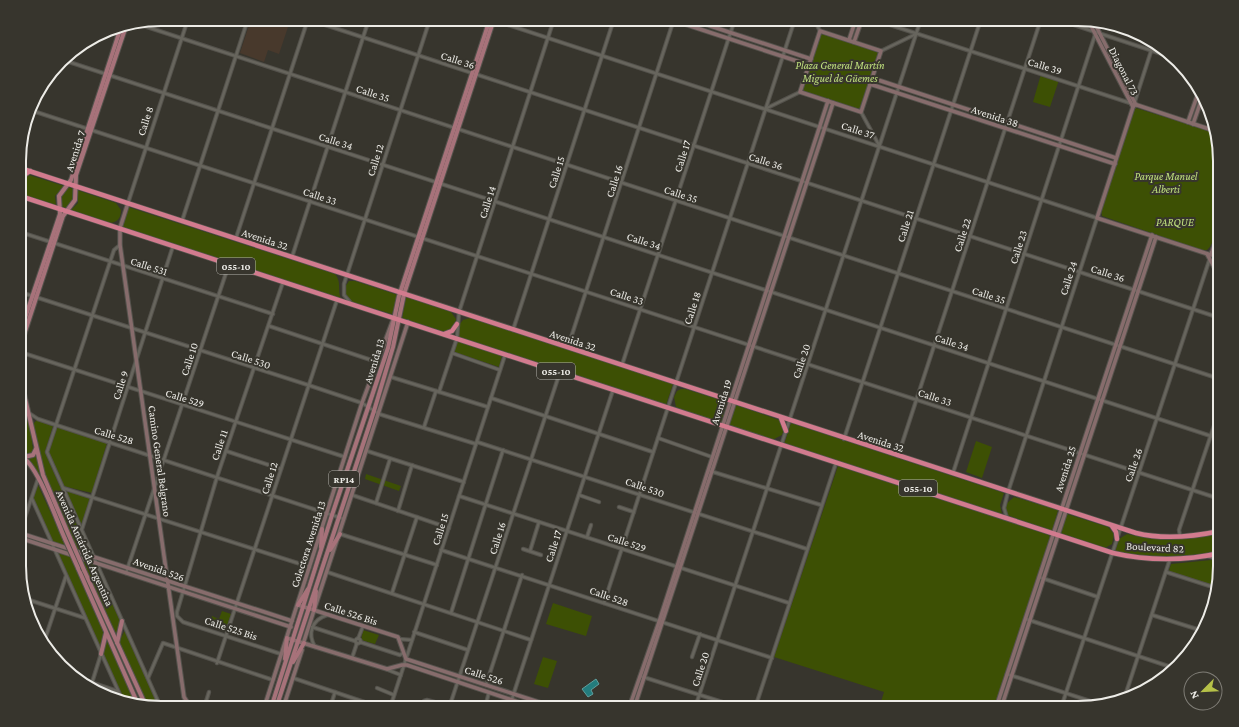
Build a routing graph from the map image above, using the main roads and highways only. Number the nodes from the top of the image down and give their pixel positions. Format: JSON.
{"nodes":[{"id":1,"x":490,"y":26,"type":"edge"},
{"id":2,"x":692,"y":26,"type":"edge"},
{"id":3,"x":710,"y":26,"type":"edge"},
{"id":4,"x":854,"y":26,"type":"edge"},
{"id":5,"x":860,"y":26,"type":"edge"},
{"id":6,"x":1097,"y":31,"type":"edge"},
{"id":7,"x":124,"y":32,"type":"edge"},
{"id":8,"x":118,"y":33,"type":"edge"},
{"id":9,"x":849,"y":40,"type":"junction"},
{"id":10,"x":854,"y":42,"type":"junction"},
{"id":11,"x":811,"y":59,"type":"junction"},
{"id":12,"x":809,"y":65,"type":"junction"},
{"id":13,"x":108,"y":74,"type":"junction"},
{"id":14,"x":872,"y":78,"type":"junction"},
{"id":15,"x":870,"y":84,"type":"junction"},
{"id":16,"x":1197,"y":97,"type":"edge"},
{"id":17,"x":828,"y":101,"type":"junction"},
{"id":18,"x":833,"y":103,"type":"junction"},
{"id":19,"x":1133,"y":104,"type":"junction"},
{"id":20,"x":1200,"y":104,"type":"edge"},
{"id":21,"x":1188,"y":122,"type":"junction"},
{"id":22,"x":1193,"y":124,"type":"junction"},
{"id":23,"x":90,"y":129,"type":"junction"},
{"id":24,"x":1209,"y":129,"type":"edge"},
{"id":25,"x":1116,"y":158,"type":"junction"},
{"id":26,"x":1115,"y":164,"type":"junction"},
{"id":27,"x":26,"y":170,"type":"edge"},
{"id":28,"x":30,"y":171,"type":"junction"},
{"id":29,"x":26,"y":174,"type":"edge"},
{"id":30,"x":68,"y":184,"type":"junction"},
{"id":31,"x":75,"y":186,"type":"junction"},
{"id":32,"x":26,"y":198,"type":"edge"},
{"id":33,"x":128,"y":203,"type":"junction"},
{"id":34,"x":60,"y":209,"type":"junction"},
{"id":35,"x":66,"y":211,"type":"junction"},
{"id":36,"x":1097,"y":218,"type":"joint"},
{"id":37,"x":120,"y":228,"type":"junction"},
{"id":38,"x":1154,"y":236,"type":"junction"},
{"id":39,"x":52,"y":243,"type":"junction"},
{"id":40,"x":1213,"y":247,"type":"edge"},
{"id":41,"x":1210,"y":255,"type":"junction"},
{"id":42,"x":1213,"y":259,"type":"edge"},
{"id":43,"x":1213,"y":262,"type":"edge"},
{"id":44,"x":1136,"y":291,"type":"junction"},
{"id":45,"x":402,"y":293,"type":"junction"},
{"id":46,"x":34,"y":297,"type":"junction"},
{"id":47,"x":26,"y":318,"type":"edge"},
{"id":48,"x":397,"y":319,"type":"junction"},
{"id":49,"x":408,"y":322,"type":"junction"},
{"id":50,"x":457,"y":324,"type":"road end"},
{"id":51,"x":26,"y":326,"type":"edge"},
{"id":52,"x":444,"y":334,"type":"junction"},
{"id":53,"x":733,"y":402,"type":"junction"},
{"id":54,"x":26,"y":404,"type":"edge"},
{"id":55,"x":780,"y":417,"type":"junction"},
{"id":56,"x":725,"y":426,"type":"junction"},
{"id":57,"x":786,"y":431,"type":"road end"},
{"id":58,"x":37,"y":447,"type":"junction"},
{"id":59,"x":26,"y":456,"type":"edge"},
{"id":60,"x":26,"y":460,"type":"edge"},
{"id":61,"x":710,"y":471,"type":"junction"},
{"id":62,"x":1064,"y":510,"type":"junction"},
{"id":63,"x":1111,"y":526,"type":"junction"},
{"id":64,"x":1120,"y":528,"type":"joint"},
{"id":65,"x":322,"y":529,"type":"junction"},
{"id":66,"x":1213,"y":532,"type":"edge"},
{"id":67,"x":26,"y":534,"type":"edge"},
{"id":68,"x":340,"y":534,"type":"junction"},
{"id":69,"x":1056,"y":534,"type":"junction"},
{"id":70,"x":1117,"y":539,"type":"road end"},
{"id":71,"x":26,"y":540,"type":"edge"},
{"id":72,"x":1213,"y":555,"type":"edge"},
{"id":73,"x":320,"y":556,"type":"junction"},
{"id":74,"x":1209,"y":556,"type":"junction"},
{"id":75,"x":326,"y":557,"type":"junction"},
{"id":76,"x":1213,"y":557,"type":"edge"},
{"id":77,"x":127,"y":570,"type":"junction"},
{"id":78,"x":318,"y":581,"type":"junction"},
{"id":79,"x":168,"y":582,"type":"junction"},
{"id":80,"x":312,"y":582,"type":"junction"},
{"id":81,"x":169,"y":587,"type":"junction"},
{"id":82,"x":298,"y":605,"type":"junction"},
{"id":83,"x":306,"y":608,"type":"junction"},
{"id":84,"x":314,"y":610,"type":"junction"},
{"id":85,"x":122,"y":621,"type":"road end"},
{"id":86,"x":292,"y":621,"type":"junction"},
{"id":87,"x":291,"y":627,"type":"junction"},
{"id":88,"x":106,"y":633,"type":"junction"},
{"id":89,"x":287,"y":638,"type":"junction"},
{"id":90,"x":292,"y":640,"type":"junction"},
{"id":91,"x":298,"y":641,"type":"junction"},
{"id":92,"x":117,"y":643,"type":"junction"},
{"id":93,"x":304,"y":643,"type":"junction"},
{"id":94,"x":101,"y":654,"type":"road end"},
{"id":95,"x":406,"y":659,"type":"joint"},
{"id":96,"x":286,"y":670,"type":"junction"},
{"id":97,"x":1010,"y":675,"type":"junction"},
{"id":98,"x":642,"y":677,"type":"junction"},
{"id":99,"x":184,"y":697,"type":"junction"},
{"id":100,"x":135,"y":698,"type":"edge"},
{"id":101,"x":143,"y":700,"type":"edge"},
{"id":102,"x":182,"y":701,"type":"edge"},
{"id":103,"x":186,"y":701,"type":"edge"},
{"id":104,"x":266,"y":701,"type":"edge"},
{"id":105,"x":274,"y":701,"type":"edge"},
{"id":106,"x":278,"y":701,"type":"edge"},
{"id":107,"x":285,"y":701,"type":"edge"},
{"id":108,"x":515,"y":701,"type":"edge"},
{"id":109,"x":536,"y":701,"type":"edge"},
{"id":110,"x":632,"y":701,"type":"edge"},
{"id":111,"x":636,"y":701,"type":"edge"},
{"id":112,"x":999,"y":701,"type":"edge"},
{"id":113,"x":1003,"y":701,"type":"edge"}],
"edges":[{"from":1,"to":45,"type":"main road","name":"Avenida 13"},
{"from":2,"to":12,"type":"main road"},
{"from":3,"to":11,"type":"main road"},
{"from":4,"to":9,"type":"main road"},
{"from":5,"to":10,"type":"main road"},
{"from":6,"to":19,"type":"main road","name":"Diagonal 73"},
{"from":7,"to":13,"type":"main road","name":"Avenida 7"},
{"from":8,"to":13,"type":"main road","name":"Avenida 7"},
{"from":9,"to":10,"type":"main road"},
{"from":9,"to":11,"type":"main road"},
{"from":10,"to":14,"type":"main road"},
{"from":11,"to":12,"type":"main road"},
{"from":12,"to":17,"type":"main road"},
{"from":13,"to":23,"type":"main road","name":"Avenida 7"},
{"from":14,"to":15,"type":"main road"},
{"from":14,"to":25,"type":"main road","name":"Avenida 38"},
{"from":15,"to":18,"type":"main road"},
{"from":15,"to":26,"type":"main road","name":"Avenida 38"},
{"from":16,"to":21,"type":"main road"},
{"from":17,"to":18,"type":"main road"},
{"from":17,"to":53,"type":"main road","name":"Avenida 19"},
{"from":18,"to":53,"type":"main road","name":"Avenida 19"},
{"from":19,"to":21,"type":"main road","name":"Calle 39"},
{"from":19,"to":25,"type":"main road","name":"Calle 24"},
{"from":20,"to":22,"type":"main road"},
{"from":21,"to":22,"type":"main road","name":"Calle 39"},
{"from":22,"to":24,"type":"main road","name":"Calle 39"},
{"from":23,"to":30,"type":"main road","name":"Avenida 7"},
{"from":23,"to":31,"type":"main road","name":"Avenida 7"},
{"from":25,"to":26,"type":"main road","name":"Calle 24"},
{"from":26,"to":36,"type":"main road","name":"Calle 24"},
{"from":27,"to":28,"type":"highway","name":"Avenida 32","number":"055-10"},
{"from":28,"to":29,"type":"highway"},
{"from":28,"to":30,"type":"highway","name":"Avenida 32","number":"055-10"},
{"from":30,"to":31,"type":"highway","name":"Avenida 32","number":"055-10"},
{"from":30,"to":34,"type":"main road","name":"Avenida 7"},
{"from":31,"to":33,"type":"highway","name":"Avenida 32","number":"055-10"},
{"from":31,"to":35,"type":"main road","name":"Avenida 7"},
{"from":32,"to":34,"type":"highway","number":"055-10"},
{"from":33,"to":37,"type":"main road","name":"Calle 8"},
{"from":33,"to":45,"type":"highway","name":"Avenida 32","number":"055-10"},
{"from":34,"to":35,"type":"highway","number":"055-10"},
{"from":34,"to":39,"type":"main road","name":"Avenida 7"},
{"from":35,"to":37,"type":"highway","number":"055-10"},
{"from":35,"to":39,"type":"main road","name":"Avenida 7"},
{"from":36,"to":38,"type":"main road","name":"Calle 37"},
{"from":37,"to":48,"type":"highway","number":"055-10"},
{"from":37,"to":79,"type":"main road","name":"Camino General Belgrano"},
{"from":38,"to":41,"type":"main road","name":"Calle 37"},
{"from":38,"to":44,"type":"main road","name":"Avenida 25"},
{"from":39,"to":46,"type":"main road","name":"Avenida 7"},
{"from":40,"to":41,"type":"main road","name":"Calle 26"},
{"from":41,"to":42,"type":"main road"},
{"from":41,"to":43,"type":"main road"},
{"from":44,"to":62,"type":"main road","name":"Avenida 25"},
{"from":44,"to":62,"type":"main road","name":"Avenida 25"},
{"from":45,"to":48,"type":"main road","name":"Avenida 13","number":"RP14"},
{"from":45,"to":53,"type":"highway","name":"Avenida 32","number":"055-10"},
{"from":46,"to":47,"type":"main road","name":"Avenida 7"},
{"from":46,"to":51,"type":"main road","name":"Avenida 7"},
{"from":48,"to":49,"type":"highway","number":"055-10"},
{"from":48,"to":65,"type":"main road","name":"Colectora Avenida 13"},
{"from":48,"to":73,"type":"main road","name":"Avenida 13","number":"RP14"},
{"from":48,"to":75,"type":"main road","name":"Avenida 13","number":"RP14"},
{"from":49,"to":52,"type":"highway","number":"055-10"},
{"from":49,"to":68,"type":"main road"},
{"from":50,"to":52,"type":"highway"},
{"from":52,"to":56,"type":"highway","number":"055-10"},
{"from":53,"to":55,"type":"highway","name":"Avenida 32","number":"055-10"},
{"from":53,"to":56,"type":"main road","name":"Avenida 19"},
{"from":54,"to":58,"type":"main road","name":"Avenida Antártida Argentina"},
{"from":55,"to":57,"type":"highway"},
{"from":55,"to":62,"type":"highway","name":"Avenida 32","number":"055-10"},
{"from":56,"to":61,"type":"main road","name":"Avenida 19"},
{"from":56,"to":61,"type":"main road","name":"Avenida 19"},
{"from":56,"to":69,"type":"highway","number":"055-10"},
{"from":58,"to":59,"type":"main road"},
{"from":58,"to":92,"type":"main road","name":"Avenida Antártida Argentina","bridge":true},
{"from":60,"to":88,"type":"main road","name":"Avenida Antártida Argentina","bridge":true},
{"from":61,"to":98,"type":"main road","name":"Avenida 19"},
{"from":62,"to":63,"type":"highway","name":"Avenida 32","number":"055-10"},
{"from":62,"to":69,"type":"main road","name":"Avenida 25"},
{"from":63,"to":64,"type":"highway","name":"Avenida 32","number":"055-10"},
{"from":63,"to":70,"type":"highway"},
{"from":64,"to":66,"type":"highway","name":"Boulevard 82","number":"055-10"},
{"from":65,"to":73,"type":"main road"},
{"from":65,"to":82,"type":"main road","name":"Colectora Avenida 13"},
{"from":67,"to":77,"type":"main road","name":"Avenida 526"},
{"from":68,"to":75,"type":"main road"},
{"from":68,"to":84,"type":"main road"},
{"from":69,"to":74,"type":"highway","name":"Boulevard 82","number":"055-10"},
{"from":69,"to":97,"type":"main road","name":"Avenida 25"},
{"from":71,"to":77,"type":"main road","name":"Avenida 526"},
{"from":72,"to":74,"type":"highway","name":"Boulevard 82","number":"055-10"},
{"from":73,"to":80,"type":"main road","name":"Avenida 13","number":"RP14"},
{"from":74,"to":76,"type":"main road"},
{"from":75,"to":78,"type":"main road","name":"Avenida 13","number":"RP14"},
{"from":77,"to":79,"type":"main road","name":"Avenida 526"},
{"from":77,"to":81,"type":"main road","name":"Avenida 526"},
{"from":78,"to":83,"type":"main road","name":"Avenida 13","number":"RP14"},
{"from":78,"to":84,"type":"main road"},
{"from":79,"to":81,"type":"main road","name":"Camino General Belgrano"},
{"from":79,"to":86,"type":"main road","name":"Avenida 526"},
{"from":80,"to":82,"type":"main road"},
{"from":80,"to":83,"type":"main road","name":"Avenida 13","number":"RP14"},
{"from":81,"to":87,"type":"main road","name":"Avenida 526"},
{"from":81,"to":99,"type":"main road","name":"Camino General Belgrano"},
{"from":82,"to":83,"type":"main road","name":"Calle 526 Bis"},
{"from":82,"to":86,"type":"main road","name":"Colectora Avenida 13"},
{"from":83,"to":84,"type":"main road","name":"Calle 526 Bis"},
{"from":83,"to":90,"type":"main road","name":"Avenida 13","number":"RP14"},
{"from":83,"to":91,"type":"main road","name":"Avenida 13","number":"RP14"},
{"from":84,"to":93,"type":"main road"},
{"from":84,"to":95,"type":"main road","name":"Calle 526 Bis"},
{"from":85,"to":92,"type":"main road"},
{"from":86,"to":87,"type":"main road","name":"Colectora Avenida 13"},
{"from":87,"to":89,"type":"main road","name":"Colectora Avenida 13"},
{"from":88,"to":94,"type":"main road"},
{"from":88,"to":100,"type":"main road","name":"Avenida Antártida Argentina"},
{"from":89,"to":90,"type":"main road"},
{"from":89,"to":96,"type":"main road"},
{"from":89,"to":104,"type":"main road","name":"Colectora Avenida 13"},
{"from":90,"to":91,"type":"main road"},
{"from":90,"to":96,"type":"main road","name":"Avenida 13","number":"RP14"},
{"from":91,"to":93,"type":"main road"},
{"from":91,"to":96,"type":"main road","name":"Avenida 13","number":"RP14"},
{"from":92,"to":101,"type":"main road","name":"Avenida Antártida Argentina"},
{"from":93,"to":96,"type":"main road"},
{"from":93,"to":107,"type":"main road"},
{"from":93,"to":108,"type":"main road","name":"Calle 526"},
{"from":95,"to":109,"type":"main road","name":"Calle 526"},
{"from":96,"to":105,"type":"main road","name":"Avenida 13","number":"RP14"},
{"from":96,"to":106,"type":"main road","name":"Avenida 13","number":"RP14"},
{"from":97,"to":112,"type":"main road","name":"Avenida 25"},
{"from":97,"to":113,"type":"main road","name":"Avenida 25"},
{"from":98,"to":110,"type":"main road","name":"Avenida 19"},
{"from":98,"to":111,"type":"main road","name":"Avenida 19"},
{"from":99,"to":102,"type":"main road"},
{"from":99,"to":103,"type":"main road","name":"Camino General Belgrano"}]}
